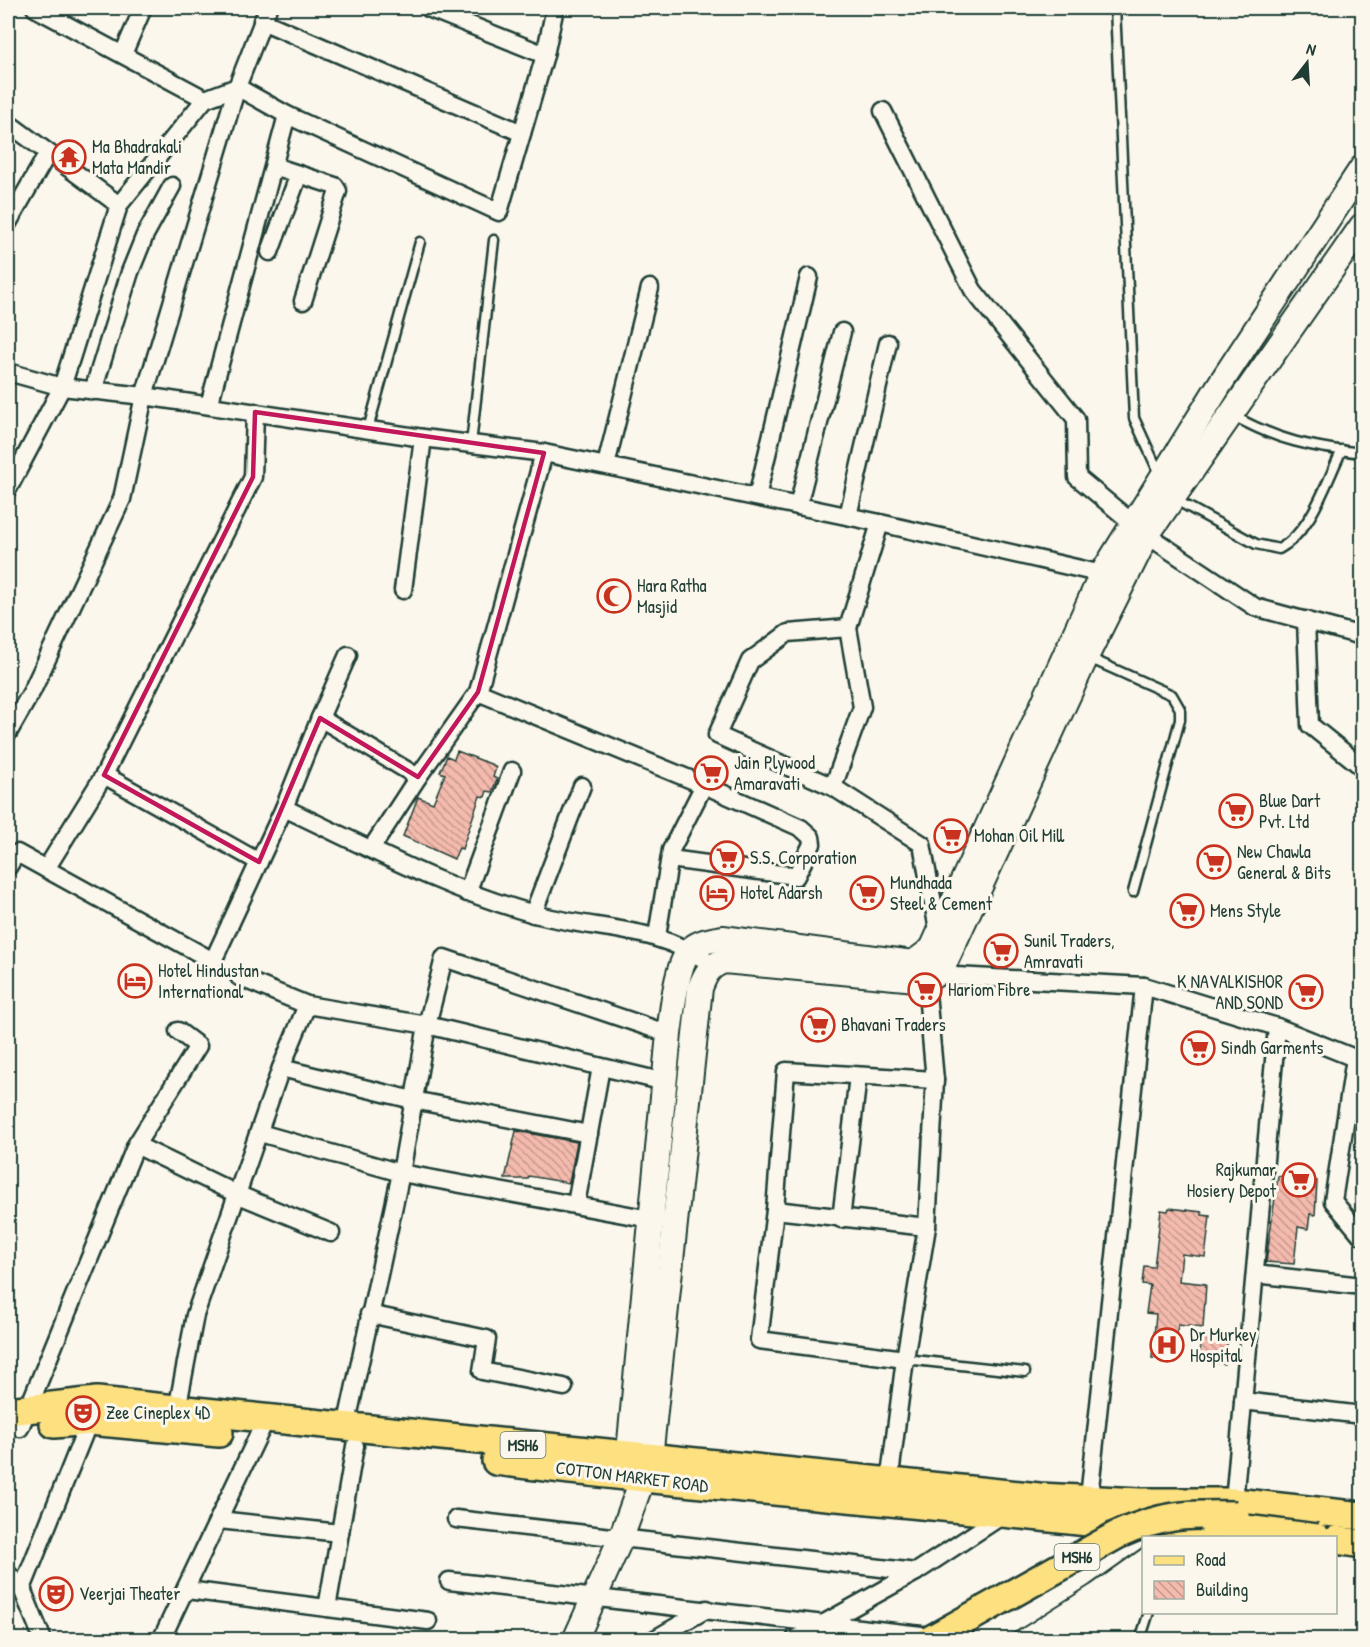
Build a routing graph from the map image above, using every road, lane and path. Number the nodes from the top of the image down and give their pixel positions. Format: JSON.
{"nodes":[{"id":1,"x":35,"y":8,"type":"edge"},
{"id":2,"x":143,"y":8,"type":"edge"},
{"id":3,"x":428,"y":8,"type":"edge"},
{"id":4,"x":555,"y":8,"type":"edge"},
{"id":5,"x":1115,"y":8,"type":"edge"},
{"id":6,"x":265,"y":14,"type":"edge"},
{"id":7,"x":123,"y":54,"type":"junction"},
{"id":8,"x":545,"y":55,"type":"junction"},
{"id":9,"x":237,"y":87,"type":"junction"},
{"id":10,"x":205,"y":99,"type":"junction"},
{"id":11,"x":883,"y":111,"type":"dead end"},
{"id":12,"x":287,"y":115,"type":"junction"},
{"id":13,"x":8,"y":124,"type":"edge"},
{"id":14,"x":522,"y":134,"type":"junction"},
{"id":15,"x":48,"y":153,"type":"junction"},
{"id":16,"x":274,"y":166,"type":"junction"},
{"id":17,"x":299,"y":174,"type":"junction"},
{"id":18,"x":1361,"y":174,"type":"edge"},
{"id":19,"x":172,"y":186,"type":"dead end"},
{"id":20,"x":119,"y":205,"type":"junction"},
{"id":21,"x":8,"y":223,"type":"edge"},
{"id":22,"x":1362,"y":225,"type":"edge"},
{"id":23,"x":494,"y":240,"type":"dead end"},
{"id":24,"x":420,"y":242,"type":"dead end"},
{"id":25,"x":270,"y":252,"type":"dead end"},
{"id":26,"x":809,"y":277,"type":"dead end"},
{"id":27,"x":650,"y":288,"type":"dead end"},
{"id":28,"x":303,"y":301,"type":"dead end"},
{"id":29,"x":842,"y":332,"type":"dead end"},
{"id":30,"x":888,"y":344,"type":"dead end"},
{"id":31,"x":8,"y":372,"type":"edge"},
{"id":32,"x":62,"y":387,"type":"junction"},
{"id":33,"x":93,"y":391,"type":"junction"},
{"id":34,"x":144,"y":396,"type":"junction"},
{"id":35,"x":209,"y":405,"type":"junction"},
{"id":36,"x":1221,"y":409,"type":"junction"},
{"id":37,"x":255,"y":412,"type":"junction"},
{"id":38,"x":368,"y":429,"type":"junction"},
{"id":39,"x":423,"y":438,"type":"junction"},
{"id":40,"x":471,"y":444,"type":"junction"},
{"id":41,"x":1342,"y":450,"type":"junction"},
{"id":42,"x":544,"y":453,"type":"junction"},
{"id":43,"x":1362,"y":453,"type":"edge"},
{"id":44,"x":606,"y":465,"type":"junction"},
{"id":45,"x":1166,"y":487,"type":"junction"},
{"id":46,"x":8,"y":489,"type":"edge"},
{"id":47,"x":757,"y":497,"type":"junction"},
{"id":48,"x":798,"y":506,"type":"junction"},
{"id":49,"x":848,"y":516,"type":"junction"},
{"id":50,"x":880,"y":523,"type":"junction"},
{"id":51,"x":1140,"y":530,"type":"junction"},
{"id":52,"x":1113,"y":576,"type":"junction"},
{"id":53,"x":403,"y":590,"type":"dead end"},
{"id":54,"x":1306,"y":620,"type":"junction"},
{"id":55,"x":848,"y":628,"type":"junction"},
{"id":56,"x":1362,"y":636,"type":"edge"},
{"id":57,"x":1076,"y":652,"type":"junction"},
{"id":58,"x":348,"y":655,"type":"dead end"},
{"id":59,"x":478,"y":692,"type":"junction"},
{"id":60,"x":320,"y":718,"type":"junction"},
{"id":61,"x":8,"y":733,"type":"edge"},
{"id":62,"x":1362,"y":768,"type":"edge"},
{"id":63,"x":512,"y":771,"type":"dead end"},
{"id":64,"x":104,"y":776,"type":"junction"},
{"id":65,"x":418,"y":777,"type":"junction"},
{"id":66,"x":704,"y":785,"type":"junction"},
{"id":67,"x":582,"y":786,"type":"dead end"},
{"id":68,"x":833,"y":788,"type":"junction"},
{"id":69,"x":284,"y":808,"type":"junction"},
{"id":70,"x":371,"y":849,"type":"junction"},
{"id":71,"x":11,"y":855,"type":"edge"},
{"id":72,"x":670,"y":859,"type":"junction"},
{"id":73,"x":259,"y":862,"type":"junction"},
{"id":74,"x":46,"y":869,"type":"junction"},
{"id":75,"x":1133,"y":892,"type":"dead end"},
{"id":76,"x":467,"y":893,"type":"junction"},
{"id":77,"x":533,"y":914,"type":"junction"},
{"id":78,"x":657,"y":936,"type":"junction"},
{"id":79,"x":690,"y":949,"type":"junction"},
{"id":80,"x":935,"y":957,"type":"junction"},
{"id":81,"x":713,"y":965,"type":"junction"},
{"id":82,"x":239,"y":977,"type":"dead end"},
{"id":83,"x":1144,"y":986,"type":"junction"},
{"id":84,"x":307,"y":1005,"type":"junction"},
{"id":85,"x":427,"y":1026,"type":"junction"},
{"id":86,"x":1277,"y":1027,"type":"junction"},
{"id":87,"x":178,"y":1031,"type":"dead end"},
{"id":88,"x":669,"y":1034,"type":"junction"},
{"id":89,"x":1359,"y":1059,"type":"edge"},
{"id":90,"x":601,"y":1067,"type":"junction"},
{"id":91,"x":281,"y":1068,"type":"junction"},
{"id":92,"x":858,"y":1076,"type":"junction"},
{"id":93,"x":935,"y":1080,"type":"junction"},
{"id":94,"x":665,"y":1082,"type":"junction"},
{"id":95,"x":414,"y":1101,"type":"junction"},
{"id":96,"x":260,"y":1133,"type":"junction"},
{"id":97,"x":589,"y":1134,"type":"junction"},
{"id":98,"x":136,"y":1145,"type":"junction"},
{"id":99,"x":401,"y":1173,"type":"junction"},
{"id":100,"x":239,"y":1195,"type":"junction"},
{"id":101,"x":576,"y":1204,"type":"junction"},
{"id":102,"x":774,"y":1210,"type":"junction"},
{"id":103,"x":653,"y":1219,"type":"junction"},
{"id":104,"x":841,"y":1219,"type":"junction"},
{"id":105,"x":677,"y":1224,"type":"junction"},
{"id":106,"x":927,"y":1227,"type":"junction"},
{"id":107,"x":331,"y":1233,"type":"dead end"},
{"id":108,"x":1362,"y":1236,"type":"edge"},
{"id":109,"x":1255,"y":1274,"type":"junction"},
{"id":110,"x":1362,"y":1286,"type":"edge"},
{"id":111,"x":369,"y":1314,"type":"junction"},
{"id":112,"x":905,"y":1359,"type":"junction"},
{"id":113,"x":1025,"y":1372,"type":"dead end"},
{"id":114,"x":564,"y":1387,"type":"dead end"},
{"id":115,"x":1243,"y":1401,"type":"junction"},
{"id":116,"x":177,"y":1410,"type":"junction"},
{"id":117,"x":93,"y":1411,"type":"junction"},
{"id":118,"x":1362,"y":1415,"type":"edge"},
{"id":119,"x":15,"y":1419,"type":"edge"},
{"id":120,"x":262,"y":1428,"type":"junction"},
{"id":121,"x":351,"y":1437,"type":"junction"},
{"id":122,"x":637,"y":1474,"type":"junction"},
{"id":123,"x":888,"y":1493,"type":"junction"},
{"id":124,"x":1180,"y":1502,"type":"junction"},
{"id":125,"x":1235,"y":1509,"type":"junction"},
{"id":126,"x":1096,"y":1514,"type":"junction"},
{"id":127,"x":1003,"y":1515,"type":"junction"},
{"id":128,"x":1362,"y":1516,"type":"edge"},
{"id":129,"x":456,"y":1519,"type":"dead end"},
{"id":130,"x":219,"y":1520,"type":"junction"},
{"id":131,"x":1362,"y":1530,"type":"edge"},
{"id":132,"x":340,"y":1533,"type":"junction"},
{"id":133,"x":1146,"y":1535,"type":"edge"},
{"id":134,"x":1171,"y":1536,"type":"edge"},
{"id":135,"x":1303,"y":1536,"type":"edge"},
{"id":136,"x":1142,"y":1537,"type":"edge"},
{"id":137,"x":1142,"y":1537,"type":"edge"},
{"id":138,"x":621,"y":1538,"type":"junction"},
{"id":139,"x":1337,"y":1540,"type":"edge"},
{"id":140,"x":1362,"y":1544,"type":"edge"},
{"id":141,"x":1337,"y":1553,"type":"edge"},
{"id":142,"x":1362,"y":1556,"type":"edge"},
{"id":143,"x":916,"y":1572,"type":"junction"},
{"id":144,"x":8,"y":1574,"type":"edge"},
{"id":145,"x":449,"y":1581,"type":"dead end"},
{"id":146,"x":22,"y":1589,"type":"junction"},
{"id":147,"x":187,"y":1590,"type":"junction"},
{"id":148,"x":595,"y":1596,"type":"junction"},
{"id":149,"x":327,"y":1608,"type":"junction"},
{"id":150,"x":707,"y":1609,"type":"junction"},
{"id":151,"x":1148,"y":1614,"type":"edge"},
{"id":152,"x":429,"y":1621,"type":"dead end"},
{"id":153,"x":825,"y":1623,"type":"junction"},
{"id":154,"x":927,"y":1638,"type":"edge"},
{"id":155,"x":44,"y":1640,"type":"edge"},
{"id":156,"x":161,"y":1640,"type":"edge"},
{"id":157,"x":575,"y":1640,"type":"edge"},
{"id":158,"x":653,"y":1640,"type":"edge"},
{"id":159,"x":794,"y":1640,"type":"edge"},
{"id":160,"x":961,"y":1640,"type":"edge"},
{"id":161,"x":980,"y":1640,"type":"edge"},
{"id":162,"x":1140,"y":1640,"type":"edge"}],
"edges":[{"from":1,"to":7,"type":"street"},
{"from":2,"to":7,"type":"street"},
{"from":3,"to":8,"type":"street"},
{"from":4,"to":8,"type":"street"},
{"from":5,"to":45,"type":"lane"},
{"from":6,"to":9,"type":"street"},
{"from":6,"to":14,"type":"street"},
{"from":7,"to":10,"type":"street"},
{"from":8,"to":14,"type":"street"},
{"from":9,"to":10,"type":"street"},
{"from":9,"to":12,"type":"street"},
{"from":9,"to":34,"type":"street"},
{"from":10,"to":20,"type":"street"},
{"from":11,"to":51,"type":"street"},
{"from":12,"to":14,"type":"street"},
{"from":12,"to":16,"type":"street"},
{"from":13,"to":15,"type":"street"},
{"from":15,"to":20,"type":"street"},
{"from":15,"to":21,"type":"street"},
{"from":16,"to":17,"type":"street"},
{"from":16,"to":35,"type":"street"},
{"from":17,"to":25,"type":"street"},
{"from":17,"to":28,"type":"street"},
{"from":18,"to":36,"type":"street"},
{"from":19,"to":33,"type":"street"},
{"from":20,"to":32,"type":"street"},
{"from":22,"to":36,"type":"street"},
{"from":23,"to":40,"type":"lane"},
{"from":24,"to":38,"type":"lane"},
{"from":26,"to":47,"type":"street"},
{"from":27,"to":44,"type":"street"},
{"from":29,"to":48,"type":"street"},
{"from":30,"to":49,"type":"street"},
{"from":31,"to":32,"type":"street"},
{"from":32,"to":33,"type":"street"},
{"from":32,"to":46,"type":"street"},
{"from":33,"to":34,"type":"street"},
{"from":34,"to":35,"type":"street"},
{"from":34,"to":61,"type":"street"},
{"from":35,"to":37,"type":"street"},
{"from":36,"to":41,"type":"lane"},
{"from":36,"to":45,"type":"street"},
{"from":37,"to":38,"type":"street"},
{"from":37,"to":64,"type":"street"},
{"from":38,"to":39,"type":"street"},
{"from":39,"to":40,"type":"street"},
{"from":39,"to":53,"type":"street"},
{"from":40,"to":42,"type":"street"},
{"from":41,"to":43,"type":"lane"},
{"from":41,"to":45,"type":"lane"},
{"from":42,"to":44,"type":"street"},
{"from":42,"to":59,"type":"street"},
{"from":44,"to":47,"type":"street"},
{"from":45,"to":51,"type":"street"},
{"from":47,"to":48,"type":"street"},
{"from":48,"to":49,"type":"street"},
{"from":49,"to":50,"type":"street"},
{"from":50,"to":52,"type":"street"},
{"from":50,"to":55,"type":"street"},
{"from":51,"to":52,"type":"street"},
{"from":51,"to":54,"type":"street"},
{"from":52,"to":57,"type":"street"},
{"from":54,"to":56,"type":"street"},
{"from":54,"to":62,"type":"street"},
{"from":55,"to":68,"type":"street"},
{"from":55,"to":68,"type":"street"},
{"from":57,"to":75,"type":"lane"},
{"from":57,"to":80,"type":"street"},
{"from":58,"to":60,"type":"street"},
{"from":59,"to":65,"type":"street"},
{"from":59,"to":66,"type":"street"},
{"from":60,"to":65,"type":"street"},
{"from":60,"to":69,"type":"street"},
{"from":63,"to":76,"type":"street"},
{"from":64,"to":73,"type":"street"},
{"from":64,"to":74,"type":"street"},
{"from":65,"to":70,"type":"street"},
{"from":66,"to":72,"type":"street"},
{"from":66,"to":72,"type":"street"},
{"from":67,"to":77,"type":"street"},
{"from":68,"to":80,"type":"street"},
{"from":69,"to":70,"type":"street"},
{"from":69,"to":73,"type":"street"},
{"from":70,"to":76,"type":"street"},
{"from":71,"to":74,"type":"street"},
{"from":72,"to":78,"type":"street"},
{"from":73,"to":74,"type":"street"},
{"from":76,"to":77,"type":"street"},
{"from":77,"to":78,"type":"street"},
{"from":78,"to":79,"type":"street"},
{"from":79,"to":80,"type":"street"},
{"from":79,"to":81,"type":"street"},
{"from":79,"to":88,"type":"street"},
{"from":80,"to":81,"type":"street"},
{"from":80,"to":83,"type":"street"},
{"from":80,"to":93,"type":"street"},
{"from":81,"to":105,"type":"street"},
{"from":82,"to":84,"type":"street"},
{"from":83,"to":86,"type":"street"},
{"from":83,"to":126,"type":"street"},
{"from":84,"to":85,"type":"street"},
{"from":84,"to":91,"type":"street"},
{"from":85,"to":88,"type":"street"},
{"from":85,"to":90,"type":"street"},
{"from":85,"to":95,"type":"street"},
{"from":86,"to":89,"type":"street"},
{"from":86,"to":109,"type":"street"},
{"from":87,"to":98,"type":"street"},
{"from":88,"to":94,"type":"street"},
{"from":89,"to":108,"type":"street"},
{"from":90,"to":94,"type":"street"},
{"from":90,"to":97,"type":"street"},
{"from":91,"to":95,"type":"street"},
{"from":91,"to":96,"type":"street"},
{"from":92,"to":93,"type":"street"},
{"from":92,"to":102,"type":"street"},
{"from":92,"to":104,"type":"street"},
{"from":93,"to":106,"type":"street"},
{"from":94,"to":103,"type":"street"},
{"from":95,"to":97,"type":"street"},
{"from":95,"to":99,"type":"street"},
{"from":96,"to":99,"type":"street"},
{"from":96,"to":100,"type":"street"},
{"from":97,"to":101,"type":"street"},
{"from":98,"to":100,"type":"street"},
{"from":98,"to":119,"type":"street"},
{"from":99,"to":101,"type":"street"},
{"from":99,"to":111,"type":"street"},
{"from":100,"to":107,"type":"street"},
{"from":100,"to":116,"type":"street"},
{"from":101,"to":103,"type":"street"},
{"from":102,"to":104,"type":"street"},
{"from":102,"to":112,"type":"street"},
{"from":103,"to":105,"type":"street"},
{"from":103,"to":122,"type":"street"},
{"from":104,"to":106,"type":"street"},
{"from":105,"to":122,"type":"street"},
{"from":106,"to":112,"type":"street"},
{"from":109,"to":110,"type":"street"},
{"from":109,"to":115,"type":"street"},
{"from":111,"to":114,"type":"street"},
{"from":111,"to":121,"type":"street"},
{"from":112,"to":113,"type":"lane"},
{"from":112,"to":123,"type":"street"},
{"from":115,"to":118,"type":"street"},
{"from":115,"to":125,"type":"street"},
{"from":116,"to":117,"type":"main road","name":"COTTON MARKET ROAD","number":"MSH6"},
{"from":116,"to":120,"type":"main road","name":"COTTON MARKET ROAD","number":"MSH6"},
{"from":117,"to":119,"type":"main road","name":"COTTON MARKET ROAD","number":"MSH6"},
{"from":117,"to":120,"type":"main road","name":"COTTON MARKET ROAD","number":"MSH6"},
{"from":117,"to":146,"type":"street"},
{"from":120,"to":121,"type":"main road","name":"COTTON MARKET ROAD","number":"MSH6"},
{"from":120,"to":130,"type":"street"},
{"from":121,"to":122,"type":"main road","name":"COTTON MARKET ROAD","number":"MSH6"},
{"from":121,"to":132,"type":"street"},
{"from":122,"to":123,"type":"main road","name":"COTTON MARKET ROAD","number":"MSH6"},
{"from":122,"to":138,"type":"street"},
{"from":123,"to":126,"type":"main road","name":"COTTON MARKET ROAD","number":"MSH6"},
{"from":123,"to":127,"type":"main road","name":"COTTON MARKET ROAD","number":"MSH6"},
{"from":124,"to":125,"type":"main road","number":"MSH6"},
{"from":124,"to":126,"type":"main road","number":"MSH6"},
{"from":124,"to":133,"type":"street"},
{"from":125,"to":128,"type":"main road","number":"MSH6"},
{"from":125,"to":131,"type":"main road"},
{"from":125,"to":154,"type":"main road","number":"MSH6","bridge":true},
{"from":126,"to":127,"type":"main road","name":"COTTON MARKET ROAD","number":"MSH6"},
{"from":126,"to":133,"type":"main road","name":"COTTON MARKET ROAD","number":"MSH6"},
{"from":126,"to":154,"type":"street"},
{"from":127,"to":143,"type":"street"},
{"from":129,"to":138,"type":"street"},
{"from":130,"to":132,"type":"street"},
{"from":130,"to":147,"type":"street"},
{"from":132,"to":149,"type":"street"},
{"from":133,"to":134,"type":"main road","name":"COTTON MARKET ROAD","number":"MSH6"},
{"from":133,"to":135,"type":"main road","bridge":true},
{"from":136,"to":160,"type":"main road"},
{"from":137,"to":161,"type":"street"},
{"from":138,"to":143,"type":"street"},
{"from":138,"to":148,"type":"street"},
{"from":139,"to":140,"type":"main road"},
{"from":141,"to":142,"type":"main road"},
{"from":143,"to":153,"type":"street"},
{"from":144,"to":146,"type":"street"},
{"from":145,"to":148,"type":"street"},
{"from":146,"to":155,"type":"street"},
{"from":147,"to":149,"type":"street"},
{"from":147,"to":156,"type":"street"},
{"from":148,"to":150,"type":"street"},
{"from":148,"to":157,"type":"street"},
{"from":149,"to":152,"type":"street"},
{"from":150,"to":153,"type":"street"},
{"from":150,"to":158,"type":"street"},
{"from":151,"to":162,"type":"lane"},
{"from":153,"to":154,"type":"street"},
{"from":153,"to":159,"type":"street"}]}
